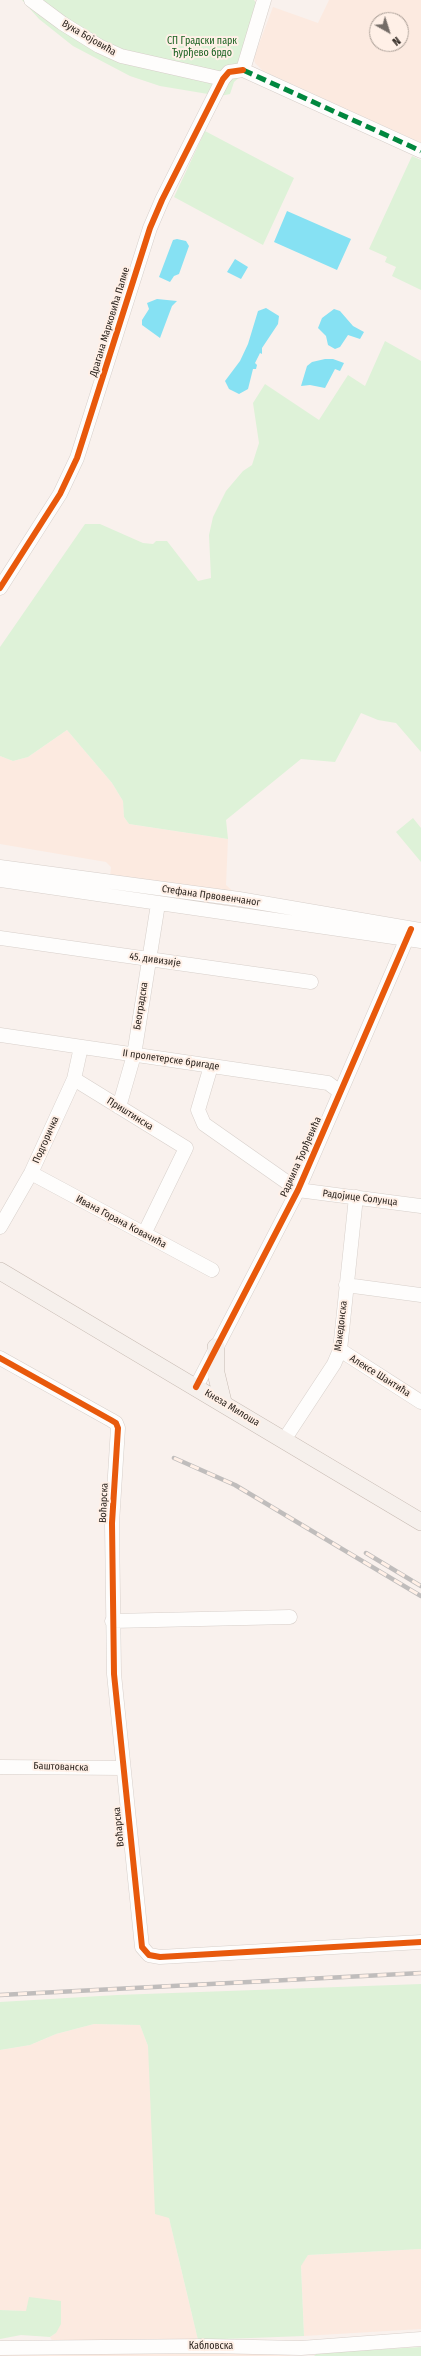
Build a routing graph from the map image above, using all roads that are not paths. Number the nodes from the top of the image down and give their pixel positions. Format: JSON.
{"nodes":[{"id":1,"x":32,"y":0,"type":"edge"},
{"id":2,"x":264,"y":0,"type":"edge"},
{"id":3,"x":243,"y":70,"type":"junction"},
{"id":4,"x":223,"y":79,"type":"junction"},
{"id":5,"x":421,"y":151,"type":"edge"},
{"id":6,"x":0,"y":588,"type":"edge"},
{"id":7,"x":0,"y":867,"type":"edge"},
{"id":8,"x":0,"y":880,"type":"edge"},
{"id":9,"x":116,"y":890,"type":"junction"},
{"id":10,"x":158,"y":904,"type":"junction"},
{"id":11,"x":415,"y":935,"type":"edge"},
{"id":12,"x":0,"y":938,"type":"edge"},
{"id":13,"x":149,"y":959,"type":"junction"},
{"id":14,"x":311,"y":982,"type":"dead end"},
{"id":15,"x":0,"y":1036,"type":"edge"},
{"id":16,"x":81,"y":1047,"type":"junction"},
{"id":17,"x":134,"y":1055,"type":"junction"},
{"id":18,"x":211,"y":1066,"type":"junction"},
{"id":19,"x":74,"y":1079,"type":"junction"},
{"id":20,"x":340,"y":1092,"type":"junction"},
{"id":21,"x":119,"y":1107,"type":"junction"},
{"id":22,"x":31,"y":1174,"type":"junction"},
{"id":23,"x":298,"y":1190,"type":"junction"},
{"id":24,"x":356,"y":1197,"type":"junction"},
{"id":25,"x":421,"y":1206,"type":"edge"},
{"id":26,"x":0,"y":1227,"type":"edge"},
{"id":27,"x":144,"y":1234,"type":"junction"},
{"id":28,"x":212,"y":1270,"type":"dead end"},
{"id":29,"x":0,"y":1271,"type":"edge"},
{"id":30,"x":346,"y":1286,"type":"junction"},
{"id":31,"x":421,"y":1295,"type":"edge"},
{"id":32,"x":216,"y":1347,"type":"junction"},
{"id":33,"x":340,"y":1350,"type":"junction"},
{"id":34,"x":0,"y":1358,"type":"edge"},
{"id":35,"x":196,"y":1387,"type":"junction"},
{"id":36,"x":223,"y":1402,"type":"junction"},
{"id":37,"x":421,"y":1402,"type":"edge"},
{"id":38,"x":284,"y":1440,"type":"junction"},
{"id":39,"x":421,"y":1522,"type":"edge"},
{"id":40,"x":290,"y":1617,"type":"dead end"},
{"id":41,"x":112,"y":1621,"type":"junction"},
{"id":42,"x":0,"y":1767,"type":"edge"},
{"id":43,"x":123,"y":1768,"type":"junction"},
{"id":44,"x":421,"y":1942,"type":"edge"},
{"id":45,"x":421,"y":2339,"type":"edge"},
{"id":46,"x":0,"y":2348,"type":"edge"}],
"edges":[{"from":1,"to":4,"type":"street","name":"Вука Бојовића"},
{"from":2,"to":3,"type":"street"},
{"from":3,"to":4,"type":"street"},
{"from":3,"to":5,"type":"street"},
{"from":4,"to":6,"type":"street","name":"Драгана Марковића Палме"},
{"from":7,"to":9,"type":"street","name":"Стефана Првовенчаног"},
{"from":8,"to":9,"type":"street","name":"Стефана Првовенчаног"},
{"from":9,"to":10,"type":"street","name":"Стефана Првовенчаног"},
{"from":9,"to":11,"type":"street","name":"Стефана Првовенчаног"},
{"from":10,"to":11,"type":"street","name":"Стефана Првовенчаног"},
{"from":10,"to":13,"type":"street","name":"Београдска"},
{"from":11,"to":20,"type":"street","name":"Радмила Ђорђевића"},
{"from":12,"to":13,"type":"street","name":"45. дивизије"},
{"from":13,"to":14,"type":"street","name":"45. дивизије"},
{"from":13,"to":17,"type":"street","name":"Београдска"},
{"from":15,"to":16,"type":"street","name":"II пролетерске бригаде"},
{"from":16,"to":17,"type":"street","name":"II пролетерске бригаде"},
{"from":16,"to":19,"type":"street","name":"Подгоричка"},
{"from":17,"to":18,"type":"street","name":"II пролетерске бригаде"},
{"from":17,"to":21,"type":"street","name":"Београдска"},
{"from":18,"to":20,"type":"street","name":"II пролетерске бригаде"},
{"from":18,"to":23,"type":"street"},
{"from":19,"to":21,"type":"street","name":"Приштинска"},
{"from":19,"to":22,"type":"street","name":"Подгоричка"},
{"from":20,"to":23,"type":"street","name":"Радмила Ђорђевића"},
{"from":21,"to":27,"type":"street","name":"Приштинска"},
{"from":22,"to":26,"type":"street","name":"Подгоричка"},
{"from":22,"to":27,"type":"street","name":"Ивана Горана Ковачића"},
{"from":23,"to":24,"type":"street","name":"Радојице Солунца"},
{"from":23,"to":32,"type":"street","name":"Радмила Ђорђевића"},
{"from":24,"to":25,"type":"street","name":"Радојице Солунца"},
{"from":24,"to":30,"type":"street","name":"Македонска"},
{"from":27,"to":28,"type":"street","name":"Ивана Горана Ковачића"},
{"from":29,"to":35,"type":"main road","name":"Кнеза Милоша"},
{"from":30,"to":31,"type":"street"},
{"from":30,"to":33,"type":"street","name":"Македонска"},
{"from":32,"to":35,"type":"street","name":"Радмила Ђорђевића"},
{"from":32,"to":36,"type":"main road"},
{"from":33,"to":37,"type":"street","name":"Алексе Шантића"},
{"from":33,"to":38,"type":"street","name":"Македонска"},
{"from":34,"to":41,"type":"street","name":"Воћарска"},
{"from":35,"to":36,"type":"main road","name":"Кнеза Милоша"},
{"from":36,"to":38,"type":"main road","name":"Кнеза Милоша"},
{"from":38,"to":39,"type":"main road","name":"Кнеза Милоша"},
{"from":40,"to":41,"type":"street"},
{"from":41,"to":43,"type":"street","name":"Воћарска"},
{"from":42,"to":43,"type":"street","name":"Баштованска"},
{"from":43,"to":44,"type":"street","name":"Воћарска"},
{"from":45,"to":46,"type":"street","name":"Кабловска"}]}
